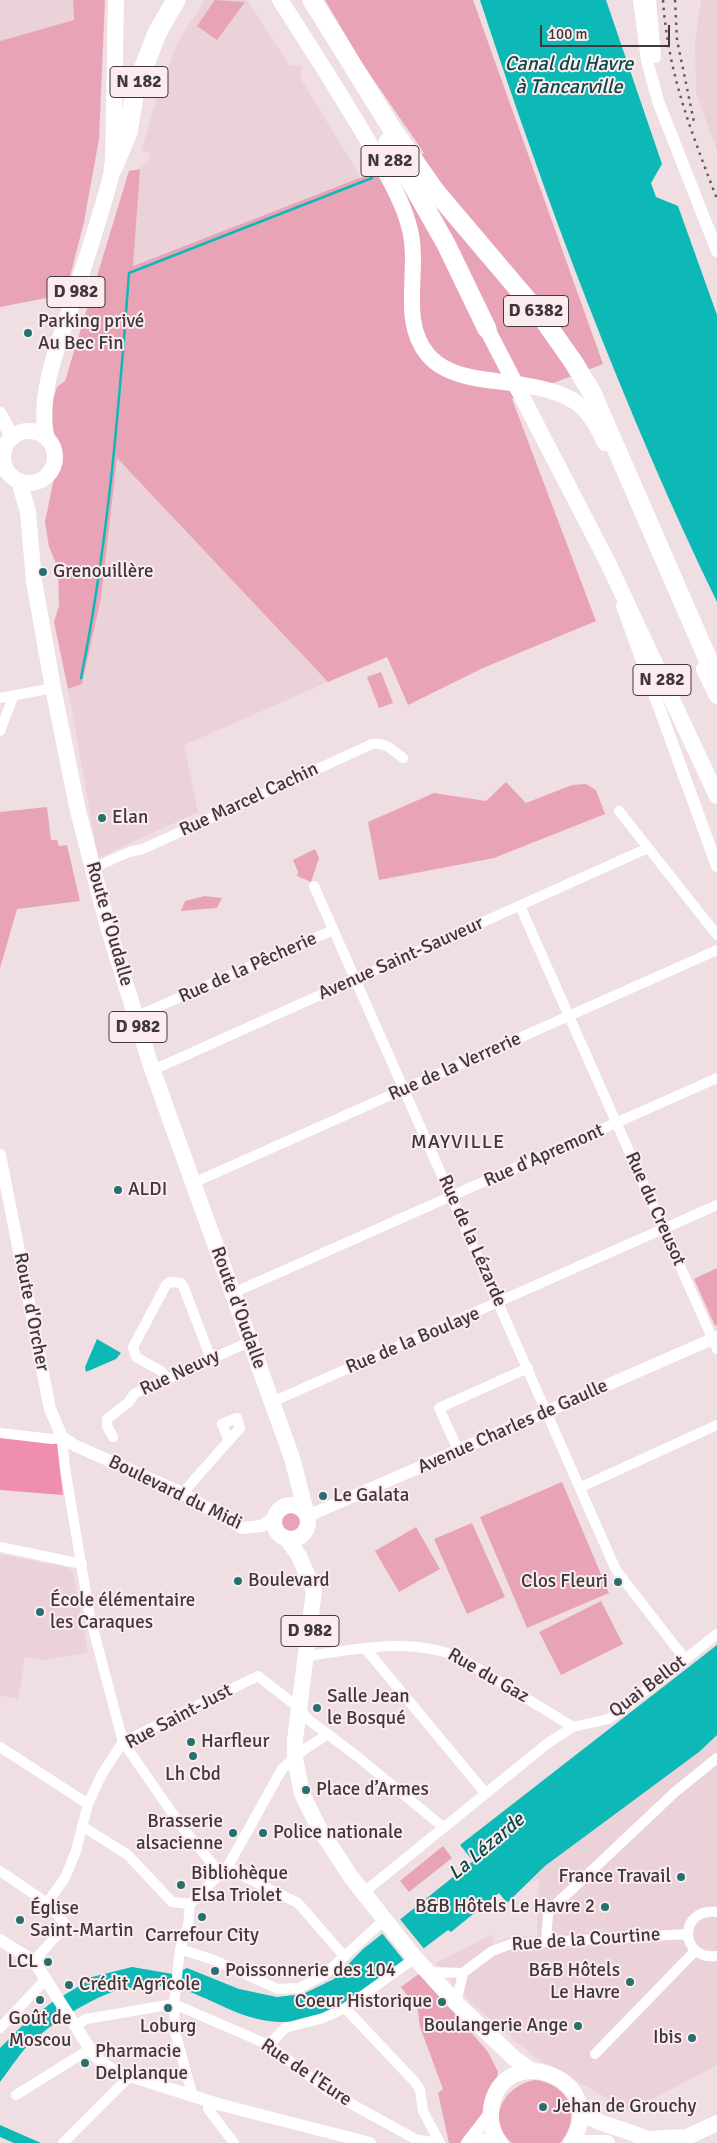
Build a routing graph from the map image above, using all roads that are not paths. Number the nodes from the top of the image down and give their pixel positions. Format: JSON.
{"nodes":[{"id":1,"x":116,"y":0,"type":"edge"},
{"id":2,"x":176,"y":0,"type":"edge"},
{"id":3,"x":281,"y":0,"type":"edge"},
{"id":4,"x":310,"y":0,"type":"edge"},
{"id":5,"x":639,"y":0,"type":"edge"},
{"id":6,"x":650,"y":0,"type":"edge"},
{"id":7,"x":673,"y":138,"type":"junction"},
{"id":8,"x":113,"y":168,"type":"junction"},
{"id":9,"x":717,"y":251,"type":"edge"},
{"id":10,"x":487,"y":329,"type":"junction"},
{"id":11,"x":0,"y":414,"type":"edge"},
{"id":12,"x":42,"y":416,"type":"junction"},
{"id":13,"x":30,"y":431,"type":"junction"},
{"id":14,"x":12,"y":437,"type":"junction"},
{"id":15,"x":46,"y":437,"type":"junction"},
{"id":16,"x":19,"y":481,"type":"junction"},
{"id":17,"x":39,"y":481,"type":"junction"},
{"id":18,"x":28,"y":512,"type":"junction"},
{"id":19,"x":608,"y":563,"type":"junction"},
{"id":20,"x":717,"y":680,"type":"edge"},
{"id":21,"x":53,"y":688,"type":"junction"},
{"id":22,"x":14,"y":694,"type":"junction"},
{"id":23,"x":717,"y":696,"type":"edge"},
{"id":24,"x":0,"y":698,"type":"edge"},
{"id":25,"x":0,"y":731,"type":"edge"},
{"id":26,"x":403,"y":758,"type":"dead end"},
{"id":27,"x":717,"y":796,"type":"edge"},
{"id":28,"x":619,"y":811,"type":"dead end"},
{"id":29,"x":648,"y":848,"type":"junction"},
{"id":30,"x":717,"y":866,"type":"edge"},
{"id":31,"x":93,"y":868,"type":"junction"},
{"id":32,"x":314,"y":886,"type":"dead end"},
{"id":33,"x":520,"y":906,"type":"junction"},
{"id":34,"x":333,"y":930,"type":"junction"},
{"id":35,"x":717,"y":935,"type":"edge"},
{"id":36,"x":717,"y":950,"type":"edge"},
{"id":37,"x":355,"y":980,"type":"junction"},
{"id":38,"x":569,"y":1016,"type":"junction"},
{"id":39,"x":135,"y":1018,"type":"junction"},
{"id":40,"x":153,"y":1070,"type":"junction"},
{"id":41,"x":717,"y":1078,"type":"edge"},
{"id":42,"x":404,"y":1090,"type":"junction"},
{"id":43,"x":617,"y":1123,"type":"junction"},
{"id":44,"x":0,"y":1155,"type":"edge"},
{"id":45,"x":193,"y":1183,"type":"junction"},
{"id":46,"x":452,"y":1197,"type":"junction"},
{"id":47,"x":717,"y":1205,"type":"edge"},
{"id":48,"x":664,"y":1229,"type":"junction"},
{"id":49,"x":233,"y":1293,"type":"junction"},
{"id":50,"x":499,"y":1303,"type":"junction"},
{"id":51,"x":251,"y":1341,"type":"junction"},
{"id":52,"x":716,"y":1341,"type":"edge"},
{"id":53,"x":211,"y":1359,"type":"junction"},
{"id":54,"x":528,"y":1368,"type":"junction"},
{"id":55,"x":166,"y":1378,"type":"junction"},
{"id":56,"x":272,"y":1402,"type":"junction"},
{"id":57,"x":547,"y":1411,"type":"junction"},
{"id":58,"x":717,"y":1425,"type":"edge"},
{"id":59,"x":0,"y":1433,"type":"edge"},
{"id":60,"x":62,"y":1437,"type":"junction"},
{"id":61,"x":113,"y":1437,"type":"dead end"},
{"id":62,"x":229,"y":1441,"type":"dead end"},
{"id":63,"x":458,"y":1452,"type":"junction"},
{"id":64,"x":581,"y":1487,"type":"junction"},
{"id":65,"x":182,"y":1493,"type":"junction"},
{"id":66,"x":302,"y":1506,"type":"junction"},
{"id":67,"x":280,"y":1530,"type":"junction"},
{"id":68,"x":0,"y":1547,"type":"edge"},
{"id":69,"x":82,"y":1564,"type":"junction"},
{"id":70,"x":717,"y":1634,"type":"edge"},
{"id":71,"x":365,"y":1648,"type":"junction"},
{"id":72,"x":307,"y":1656,"type":"junction"},
{"id":73,"x":685,"y":1660,"type":"junction"},
{"id":74,"x":298,"y":1708,"type":"junction"},
{"id":75,"x":573,"y":1727,"type":"junction"},
{"id":76,"x":328,"y":1734,"type":"junction"},
{"id":77,"x":123,"y":1742,"type":"junction"},
{"id":78,"x":0,"y":1747,"type":"edge"},
{"id":79,"x":295,"y":1758,"type":"junction"},
{"id":80,"x":717,"y":1758,"type":"edge"},
{"id":81,"x":486,"y":1794,"type":"junction"},
{"id":82,"x":88,"y":1804,"type":"junction"},
{"id":83,"x":82,"y":1826,"type":"junction"},
{"id":84,"x":443,"y":1827,"type":"junction"},
{"id":85,"x":228,"y":1866,"type":"junction"},
{"id":86,"x":0,"y":1871,"type":"edge"},
{"id":87,"x":220,"y":1873,"type":"junction"},
{"id":88,"x":362,"y":1893,"type":"junction"},
{"id":89,"x":47,"y":1903,"type":"junction"},
{"id":90,"x":190,"y":1904,"type":"junction"},
{"id":91,"x":717,"y":1912,"type":"edge"},
{"id":92,"x":386,"y":1922,"type":"junction"},
{"id":93,"x":688,"y":1934,"type":"junction"},
{"id":94,"x":0,"y":1940,"type":"edge"},
{"id":95,"x":546,"y":1941,"type":"junction"},
{"id":96,"x":180,"y":1949,"type":"junction"},
{"id":97,"x":695,"y":1951,"type":"junction"},
{"id":98,"x":344,"y":1956,"type":"junction"},
{"id":99,"x":717,"y":1956,"type":"edge"},
{"id":100,"x":415,"y":1958,"type":"junction"},
{"id":101,"x":34,"y":1961,"type":"junction"},
{"id":102,"x":430,"y":1972,"type":"junction"},
{"id":103,"x":463,"y":1973,"type":"junction"},
{"id":104,"x":46,"y":1980,"type":"junction"},
{"id":105,"x":456,"y":2003,"type":"junction"},
{"id":106,"x":174,"y":2004,"type":"junction"},
{"id":107,"x":346,"y":2008,"type":"junction"},
{"id":108,"x":72,"y":2022,"type":"junction"},
{"id":109,"x":0,"y":2028,"type":"edge"},
{"id":110,"x":491,"y":2038,"type":"junction"},
{"id":111,"x":269,"y":2045,"type":"junction"},
{"id":112,"x":90,"y":2049,"type":"junction"},
{"id":113,"x":595,"y":2054,"type":"dead end"},
{"id":114,"x":532,"y":2071,"type":"junction"},
{"id":115,"x":128,"y":2078,"type":"junction"},
{"id":116,"x":506,"y":2082,"type":"junction"},
{"id":117,"x":16,"y":2095,"type":"dead end"},
{"id":118,"x":193,"y":2097,"type":"junction"},
{"id":119,"x":208,"y":2101,"type":"junction"},
{"id":120,"x":580,"y":2111,"type":"junction"},
{"id":121,"x":490,"y":2112,"type":"junction"},
{"id":122,"x":717,"y":2123,"type":"edge"},
{"id":123,"x":498,"y":2141,"type":"edge"},
{"id":124,"x":469,"y":2142,"type":"edge"},
{"id":125,"x":647,"y":2142,"type":"edge"},
{"id":126,"x":63,"y":2143,"type":"edge"},
{"id":127,"x":234,"y":2143,"type":"edge"},
{"id":128,"x":370,"y":2143,"type":"edge"},
{"id":129,"x":438,"y":2143,"type":"edge"},
{"id":130,"x":571,"y":2143,"type":"edge"},
{"id":131,"x":581,"y":2143,"type":"edge"},
{"id":132,"x":607,"y":2143,"type":"edge"}],
"edges":[{"from":1,"to":8,"type":"main road","number":"N 182"},
{"from":2,"to":8,"type":"highway","number":"N 182"},
{"from":3,"to":10,"type":"main road","number":"N 282"},
{"from":3,"to":23,"type":"main road"},
{"from":4,"to":10,"type":"highway","number":"N 282"},
{"from":4,"to":20,"type":"highway","number":"D 6382"},
{"from":5,"to":7,"type":"street"},
{"from":6,"to":7,"type":"street"},
{"from":7,"to":9,"type":"street"},
{"from":8,"to":12,"type":"main road","number":"D 982"},
{"from":10,"to":19,"type":"main road","number":"N 282"},
{"from":11,"to":14,"type":"main road"},
{"from":12,"to":13,"type":"main road","number":"D 982"},
{"from":12,"to":15,"type":"main road","number":"D 982"},
{"from":13,"to":14,"type":"main road"},
{"from":13,"to":15,"type":"main road"},
{"from":14,"to":16,"type":"main road"},
{"from":15,"to":17,"type":"main road"},
{"from":16,"to":17,"type":"main road"},
{"from":16,"to":18,"type":"main road","name":"Route d'Oudalle","number":"D 982"},
{"from":17,"to":18,"type":"main road","name":"Route d'Oudalle","number":"D 982"},
{"from":18,"to":21,"type":"main road","name":"Route d'Oudalle","number":"D 982"},
{"from":19,"to":27,"type":"main road","number":"N 282"},
{"from":19,"to":30,"type":"street"},
{"from":21,"to":22,"type":"street"},
{"from":21,"to":31,"type":"main road","name":"Route d'Oudalle","number":"D 982"},
{"from":22,"to":24,"type":"street"},
{"from":22,"to":25,"type":"street"},
{"from":26,"to":31,"type":"street","name":"Rue Marcel Cachin"},
{"from":28,"to":29,"type":"street"},
{"from":29,"to":33,"type":"street","name":"Avenue Saint-Sauveur"},
{"from":29,"to":35,"type":"street"},
{"from":31,"to":39,"type":"main road","name":"Route d'Oudalle","number":"D 982"},
{"from":32,"to":34,"type":"street","name":"Rue de la Lézarde"},
{"from":33,"to":37,"type":"street","name":"Avenue Saint-Sauveur"},
{"from":33,"to":38,"type":"street","name":"Rue du Creusot"},
{"from":34,"to":37,"type":"street","name":"Rue de la Lézarde"},
{"from":34,"to":39,"type":"street","name":"Rue de la Pêcherie"},
{"from":36,"to":38,"type":"street","name":"Rue de la Verrerie"},
{"from":37,"to":40,"type":"street","name":"Avenue Saint-Sauveur"},
{"from":37,"to":42,"type":"street","name":"Rue de la Lézarde"},
{"from":38,"to":42,"type":"street","name":"Rue de la Verrerie"},
{"from":38,"to":43,"type":"street","name":"Rue du Creusot"},
{"from":39,"to":40,"type":"main road","name":"Route d'Oudalle","number":"D 982"},
{"from":40,"to":45,"type":"main road","name":"Route d'Oudalle","number":"D 982"},
{"from":41,"to":43,"type":"street","name":"Rue d'Apremont"},
{"from":42,"to":45,"type":"street","name":"Rue de la Verrerie"},
{"from":42,"to":46,"type":"street","name":"Rue de la Lézarde"},
{"from":43,"to":46,"type":"street","name":"Rue d'Apremont"},
{"from":43,"to":48,"type":"street","name":"Rue du Creusot"},
{"from":44,"to":60,"type":"street","name":"Route d'Orcher"},
{"from":45,"to":49,"type":"main road","name":"Route d'Oudalle","number":"D 982"},
{"from":46,"to":49,"type":"street","name":"Rue d'Apremont"},
{"from":46,"to":50,"type":"street","name":"Rue de la Lézarde"},
{"from":47,"to":48,"type":"street","name":"Rue de la Boulaye"},
{"from":48,"to":50,"type":"street","name":"Rue de la Boulaye"},
{"from":48,"to":52,"type":"street","name":"Rue du Creusot"},
{"from":49,"to":51,"type":"main road","name":"Route d'Oudalle","number":"D 982"},
{"from":50,"to":54,"type":"street","name":"Rue de la Lézarde"},
{"from":50,"to":56,"type":"street","name":"Rue de la Boulaye"},
{"from":51,"to":53,"type":"street","name":"Rue Neuvy"},
{"from":51,"to":56,"type":"main road","name":"Route d'Oudalle","number":"D 982"},
{"from":52,"to":57,"type":"street","name":"Avenue Charles de Gaulle"},
{"from":53,"to":55,"type":"street","name":"Rue Neuvy"},
{"from":53,"to":55,"type":"street"},
{"from":54,"to":57,"type":"street","name":"Rue de la Lézarde"},
{"from":54,"to":63,"type":"street"},
{"from":55,"to":61,"type":"street","name":"Rue Neuvy"},
{"from":56,"to":66,"type":"main road","name":"Route d'Oudalle","number":"D 982"},
{"from":57,"to":63,"type":"street","name":"Avenue Charles de Gaulle"},
{"from":57,"to":64,"type":"street","name":"Rue de la Lézarde"},
{"from":58,"to":64,"type":"street"},
{"from":59,"to":60,"type":"street"},
{"from":60,"to":65,"type":"street","name":"Boulevard du Midi"},
{"from":60,"to":69,"type":"street"},
{"from":62,"to":65,"type":"street"},
{"from":63,"to":66,"type":"street","name":"Avenue Charles de Gaulle"},
{"from":64,"to":73,"type":"street","name":"Rue de la Lézarde"},
{"from":65,"to":67,"type":"street","name":"Boulevard du Midi"},
{"from":66,"to":67,"type":"main road"},
{"from":66,"to":67,"type":"main road"},
{"from":67,"to":72,"type":"main road","number":"D 982"},
{"from":68,"to":69,"type":"street"},
{"from":69,"to":77,"type":"street"},
{"from":70,"to":73,"type":"street","name":"Quai Bellot"},
{"from":71,"to":72,"type":"street","name":"Rue du Gaz"},
{"from":71,"to":75,"type":"street","name":"Rue du Gaz"},
{"from":71,"to":81,"type":"street"},
{"from":72,"to":74,"type":"main road","number":"D 982"},
{"from":73,"to":75,"type":"street","name":"Quai Bellot"},
{"from":74,"to":76,"type":"street"},
{"from":74,"to":77,"type":"street","name":"Rue Saint-Just"},
{"from":74,"to":79,"type":"main road","number":"D 982"},
{"from":75,"to":81,"type":"street","name":"Quai Bellot"},
{"from":76,"to":79,"type":"street"},
{"from":76,"to":84,"type":"street"},
{"from":77,"to":82,"type":"street","name":"Rue Saint-Just"},
{"from":77,"to":87,"type":"street"},
{"from":78,"to":82,"type":"street"},
{"from":79,"to":85,"type":"street"},
{"from":79,"to":88,"type":"main road","number":"D 982"},
{"from":80,"to":95,"type":"street"},
{"from":81,"to":84,"type":"street","name":"Quai Bellot"},
{"from":82,"to":83,"type":"street","name":"Rue Saint-Just"},
{"from":83,"to":89,"type":"street","name":"Rue Saint-Just"},
{"from":83,"to":90,"type":"street"},
{"from":84,"to":88,"type":"street","name":"Quai Bellot"},
{"from":85,"to":87,"type":"street"},
{"from":85,"to":98,"type":"street"},
{"from":86,"to":89,"type":"street"},
{"from":87,"to":90,"type":"street"},
{"from":88,"to":92,"type":"main road","number":"D 982"},
{"from":89,"to":101,"type":"street"},
{"from":90,"to":96,"type":"street"},
{"from":91,"to":93,"type":"street"},
{"from":92,"to":98,"type":"street"},
{"from":92,"to":100,"type":"main road","number":"D 982"},
{"from":93,"to":95,"type":"street","name":"Rue de la Courtine"},
{"from":93,"to":97,"type":"street"},
{"from":94,"to":101,"type":"street"},
{"from":95,"to":103,"type":"street","name":"Rue de la Courtine"},
{"from":96,"to":98,"type":"street"},
{"from":96,"to":106,"type":"street"},
{"from":97,"to":99,"type":"street"},
{"from":97,"to":113,"type":"street"},
{"from":100,"to":102,"type":"main road","number":"D 982"},
{"from":100,"to":107,"type":"street"},
{"from":101,"to":104,"type":"street"},
{"from":102,"to":103,"type":"street"},
{"from":102,"to":105,"type":"main road","number":"D 982"},
{"from":103,"to":105,"type":"street"},
{"from":104,"to":108,"type":"street"},
{"from":104,"to":109,"type":"street"},
{"from":105,"to":110,"type":"main road","number":"D 982"},
{"from":106,"to":108,"type":"street"},
{"from":106,"to":111,"type":"street","name":"Rue de l'Eure"},
{"from":106,"to":118,"type":"street"},
{"from":107,"to":111,"type":"street"},
{"from":107,"to":129,"type":"street"},
{"from":108,"to":112,"type":"street"},
{"from":110,"to":114,"type":"main road","number":"D 982"},
{"from":110,"to":116,"type":"main road","number":"D 982"},
{"from":111,"to":129,"type":"street","name":"Rue de l'Eure"},
{"from":112,"to":115,"type":"street"},
{"from":112,"to":117,"type":"street"},
{"from":114,"to":116,"type":"main road"},
{"from":114,"to":120,"type":"main road"},
{"from":115,"to":118,"type":"street"},
{"from":115,"to":126,"type":"street"},
{"from":116,"to":121,"type":"main road"},
{"from":118,"to":119,"type":"street"},
{"from":119,"to":127,"type":"street"},
{"from":119,"to":128,"type":"street"},
{"from":120,"to":125,"type":"main road"},
{"from":120,"to":130,"type":"main road"},
{"from":121,"to":123,"type":"main road"},
{"from":121,"to":124,"type":"street"},
{"from":122,"to":125,"type":"main road"},
{"from":123,"to":124,"type":"street"},
{"from":131,"to":132,"type":"main road"}]}
